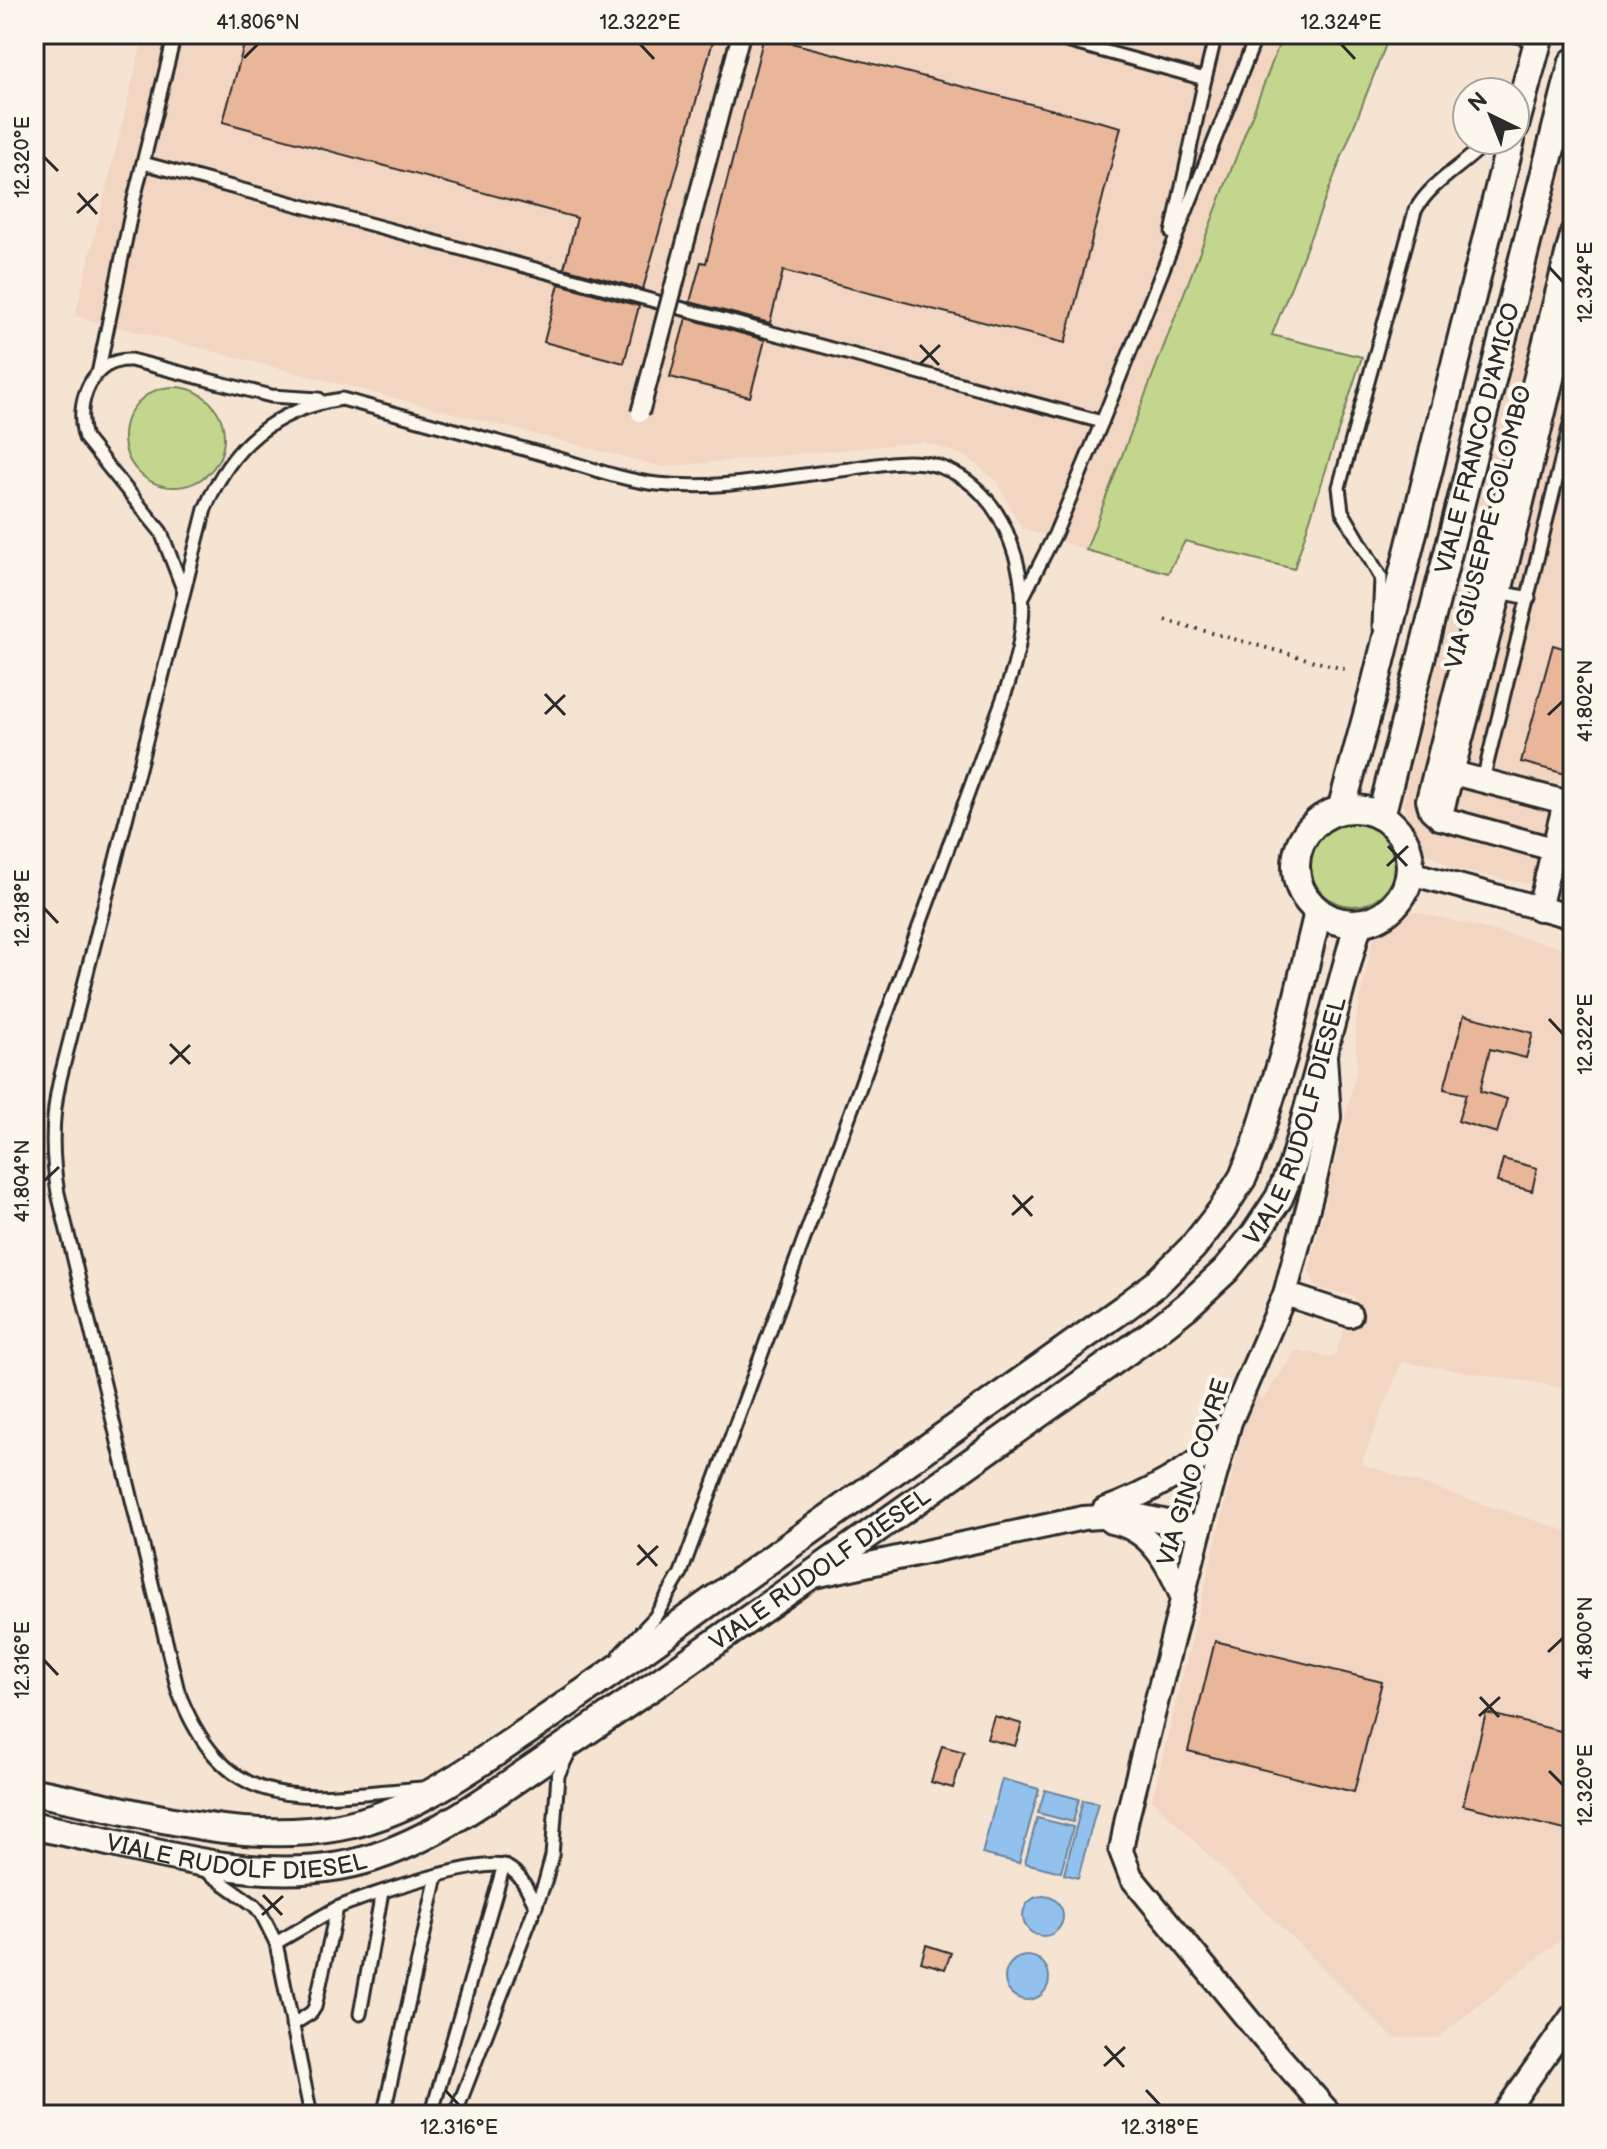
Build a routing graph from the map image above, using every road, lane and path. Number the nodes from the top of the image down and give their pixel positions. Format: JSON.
{"nodes":[{"id":1,"x":175,"y":34,"type":"edge"},
{"id":2,"x":741,"y":34,"type":"edge"},
{"id":3,"x":1041,"y":34,"type":"edge"},
{"id":4,"x":1216,"y":34,"type":"edge"},
{"id":5,"x":1257,"y":34,"type":"edge"},
{"id":6,"x":1508,"y":34,"type":"edge"},
{"id":7,"x":1539,"y":37,"type":"edge"},
{"id":8,"x":1573,"y":62,"type":"edge"},
{"id":9,"x":1526,"y":76,"type":"edge"},
{"id":10,"x":1205,"y":79,"type":"junction"},
{"id":11,"x":1472,"y":156,"type":"edge"},
{"id":12,"x":1507,"y":156,"type":"edge"},
{"id":13,"x":143,"y":163,"type":"junction"},
{"id":14,"x":1573,"y":231,"type":"edge"},
{"id":15,"x":1164,"y":268,"type":"junction"},
{"id":16,"x":1573,"y":293,"type":"edge"},
{"id":17,"x":1564,"y":319,"type":"edge"},
{"id":18,"x":99,"y":369,"type":"junction"},
{"id":19,"x":342,"y":399,"type":"junction"},
{"id":20,"x":1573,"y":412,"type":"edge"},
{"id":21,"x":640,"y":413,"type":"dead end"},
{"id":22,"x":1102,"y":422,"type":"junction"},
{"id":23,"x":183,"y":590,"type":"junction"},
{"id":24,"x":1500,"y":592,"type":"junction"},
{"id":25,"x":1024,"y":595,"type":"junction"},
{"id":26,"x":1529,"y":598,"type":"junction"},
{"id":27,"x":1165,"y":620,"type":"dead end"},
{"id":28,"x":1347,"y":670,"type":"dead end"},
{"id":29,"x":1373,"y":693,"type":"junction"},
{"id":30,"x":1453,"y":773,"type":"junction"},
{"id":31,"x":1483,"y":780,"type":"junction"},
{"id":32,"x":1341,"y":810,"type":"junction"},
{"id":33,"x":1381,"y":816,"type":"junction"},
{"id":34,"x":1440,"y":818,"type":"junction"},
{"id":35,"x":1553,"y":849,"type":"junction"},
{"id":36,"x":1410,"y":873,"type":"junction"},
{"id":37,"x":1539,"y":909,"type":"junction"},
{"id":38,"x":1318,"y":912,"type":"junction"},
{"id":39,"x":1573,"y":917,"type":"edge"},
{"id":40,"x":1358,"y":924,"type":"junction"},
{"id":41,"x":1325,"y":1047,"type":"junction"},
{"id":42,"x":1285,"y":1294,"type":"junction"},
{"id":43,"x":1350,"y":1315,"type":"dead end"},
{"id":44,"x":1226,"y":1438,"type":"junction"},
{"id":45,"x":1083,"y":1518,"type":"junction"},
{"id":46,"x":1200,"y":1529,"type":"junction"},
{"id":47,"x":809,"y":1577,"type":"junction"},
{"id":48,"x":1183,"y":1599,"type":"junction"},
{"id":49,"x":576,"y":1699,"type":"junction"},
{"id":50,"x":611,"y":1715,"type":"junction"},
{"id":51,"x":444,"y":1787,"type":"junction"},
{"id":52,"x":38,"y":1790,"type":"edge"},
{"id":53,"x":34,"y":1826,"type":"edge"},
{"id":54,"x":69,"y":1832,"type":"junction"},
{"id":55,"x":34,"y":1836,"type":"edge"},
{"id":56,"x":188,"y":1861,"type":"junction"},
{"id":57,"x":504,"y":1865,"type":"junction"},
{"id":58,"x":437,"y":1876,"type":"junction"},
{"id":59,"x":382,"y":1892,"type":"junction"},
{"id":60,"x":536,"y":1906,"type":"junction"},
{"id":61,"x":337,"y":1908,"type":"junction"},
{"id":62,"x":276,"y":1943,"type":"junction"},
{"id":63,"x":360,"y":2014,"type":"dead end"},
{"id":64,"x":1573,"y":2015,"type":"edge"},
{"id":65,"x":292,"y":2025,"type":"junction"},
{"id":66,"x":384,"y":2112,"type":"dead end"},
{"id":67,"x":311,"y":2115,"type":"edge"},
{"id":68,"x":431,"y":2115,"type":"edge"},
{"id":69,"x":455,"y":2115,"type":"edge"},
{"id":70,"x":1331,"y":2115,"type":"edge"},
{"id":71,"x":1503,"y":2115,"type":"edge"}],
"edges":[{"from":1,"to":13,"type":"lane"},
{"from":2,"to":21,"type":"street","bridge":true},
{"from":3,"to":10,"type":"lane"},
{"from":4,"to":10,"type":"lane"},
{"from":5,"to":15,"type":"lane"},
{"from":6,"to":7,"type":"lane"},
{"from":7,"to":9,"type":"street"},
{"from":8,"to":33,"type":"street","name":"VIALE FRANCO D'AMICO"},
{"from":10,"to":15,"type":"lane"},
{"from":11,"to":29,"type":"lane"},
{"from":12,"to":29,"type":"street","name":"VIALE FRANCO D'AMICO"},
{"from":13,"to":18,"type":"lane"},
{"from":13,"to":22,"type":"lane"},
{"from":14,"to":17,"type":"street","name":"VIA GIUSEPPE COLOMBO"},
{"from":15,"to":22,"type":"lane"},
{"from":16,"to":17,"type":"street","name":"VIA GIUSEPPE COLOMBO"},
{"from":17,"to":24,"type":"street","name":"VIA GIUSEPPE COLOMBO"},
{"from":17,"to":34,"type":"street","name":"VIA GIUSEPPE COLOMBO"},
{"from":18,"to":19,"type":"lane"},
{"from":18,"to":23,"type":"lane"},
{"from":19,"to":23,"type":"lane"},
{"from":19,"to":25,"type":"lane"},
{"from":20,"to":26,"type":"lane"},
{"from":22,"to":25,"type":"lane"},
{"from":23,"to":51,"type":"lane"},
{"from":24,"to":26,"type":"lane"},
{"from":24,"to":30,"type":"street","name":"VIA GIUSEPPE COLOMBO"},
{"from":25,"to":49,"type":"lane"},
{"from":26,"to":31,"type":"lane"},
{"from":27,"to":28,"type":"path"},
{"from":29,"to":32,"type":"street","name":"VIALE FRANCO D'AMICO"},
{"from":30,"to":31,"type":"street"},
{"from":30,"to":34,"type":"street","name":"VIA GIUSEPPE COLOMBO"},
{"from":31,"to":35,"type":"street"},
{"from":32,"to":33,"type":"street"},
{"from":32,"to":38,"type":"street"},
{"from":33,"to":36,"type":"street"},
{"from":34,"to":35,"type":"street"},
{"from":35,"to":37,"type":"street"},
{"from":36,"to":37,"type":"street"},
{"from":36,"to":40,"type":"street"},
{"from":37,"to":39,"type":"street"},
{"from":38,"to":40,"type":"street"},
{"from":38,"to":49,"type":"street","name":"VIALE RUDOLF DIESEL"},
{"from":40,"to":41,"type":"street","name":"VIALE RUDOLF DIESEL"},
{"from":41,"to":42,"type":"street","name":"VIA GINO COVRE"},
{"from":41,"to":47,"type":"street","name":"VIALE RUDOLF DIESEL"},
{"from":42,"to":43,"type":"street"},
{"from":42,"to":44,"type":"street","name":"VIA GINO COVRE"},
{"from":44,"to":45,"type":"street"},
{"from":44,"to":46,"type":"street","name":"VIA GINO COVRE"},
{"from":45,"to":46,"type":"street"},
{"from":45,"to":47,"type":"street"},
{"from":45,"to":48,"type":"street"},
{"from":46,"to":48,"type":"street","name":"VIA GINO COVRE"},
{"from":47,"to":50,"type":"street","name":"VIALE RUDOLF DIESEL"},
{"from":48,"to":70,"type":"street","name":"VIA GINO COVRE"},
{"from":49,"to":51,"type":"street","name":"VIALE RUDOLF DIESEL"},
{"from":50,"to":56,"type":"street","name":"VIALE RUDOLF DIESEL"},
{"from":50,"to":60,"type":"lane"},
{"from":51,"to":52,"type":"street","name":"VIALE RUDOLF DIESEL"},
{"from":53,"to":54,"type":"street","name":"VIALE RUDOLF DIESEL"},
{"from":54,"to":55,"type":"lane"},
{"from":54,"to":56,"type":"street","name":"VIALE RUDOLF DIESEL"},
{"from":56,"to":62,"type":"lane"},
{"from":57,"to":58,"type":"lane"},
{"from":57,"to":60,"type":"lane"},
{"from":57,"to":68,"type":"lane"},
{"from":58,"to":59,"type":"lane"},
{"from":58,"to":66,"type":"lane"},
{"from":59,"to":61,"type":"lane"},
{"from":59,"to":63,"type":"lane"},
{"from":60,"to":69,"type":"lane"},
{"from":61,"to":62,"type":"lane"},
{"from":61,"to":65,"type":"lane"},
{"from":62,"to":65,"type":"lane"},
{"from":64,"to":71,"type":"street"},
{"from":65,"to":67,"type":"lane"}]}
